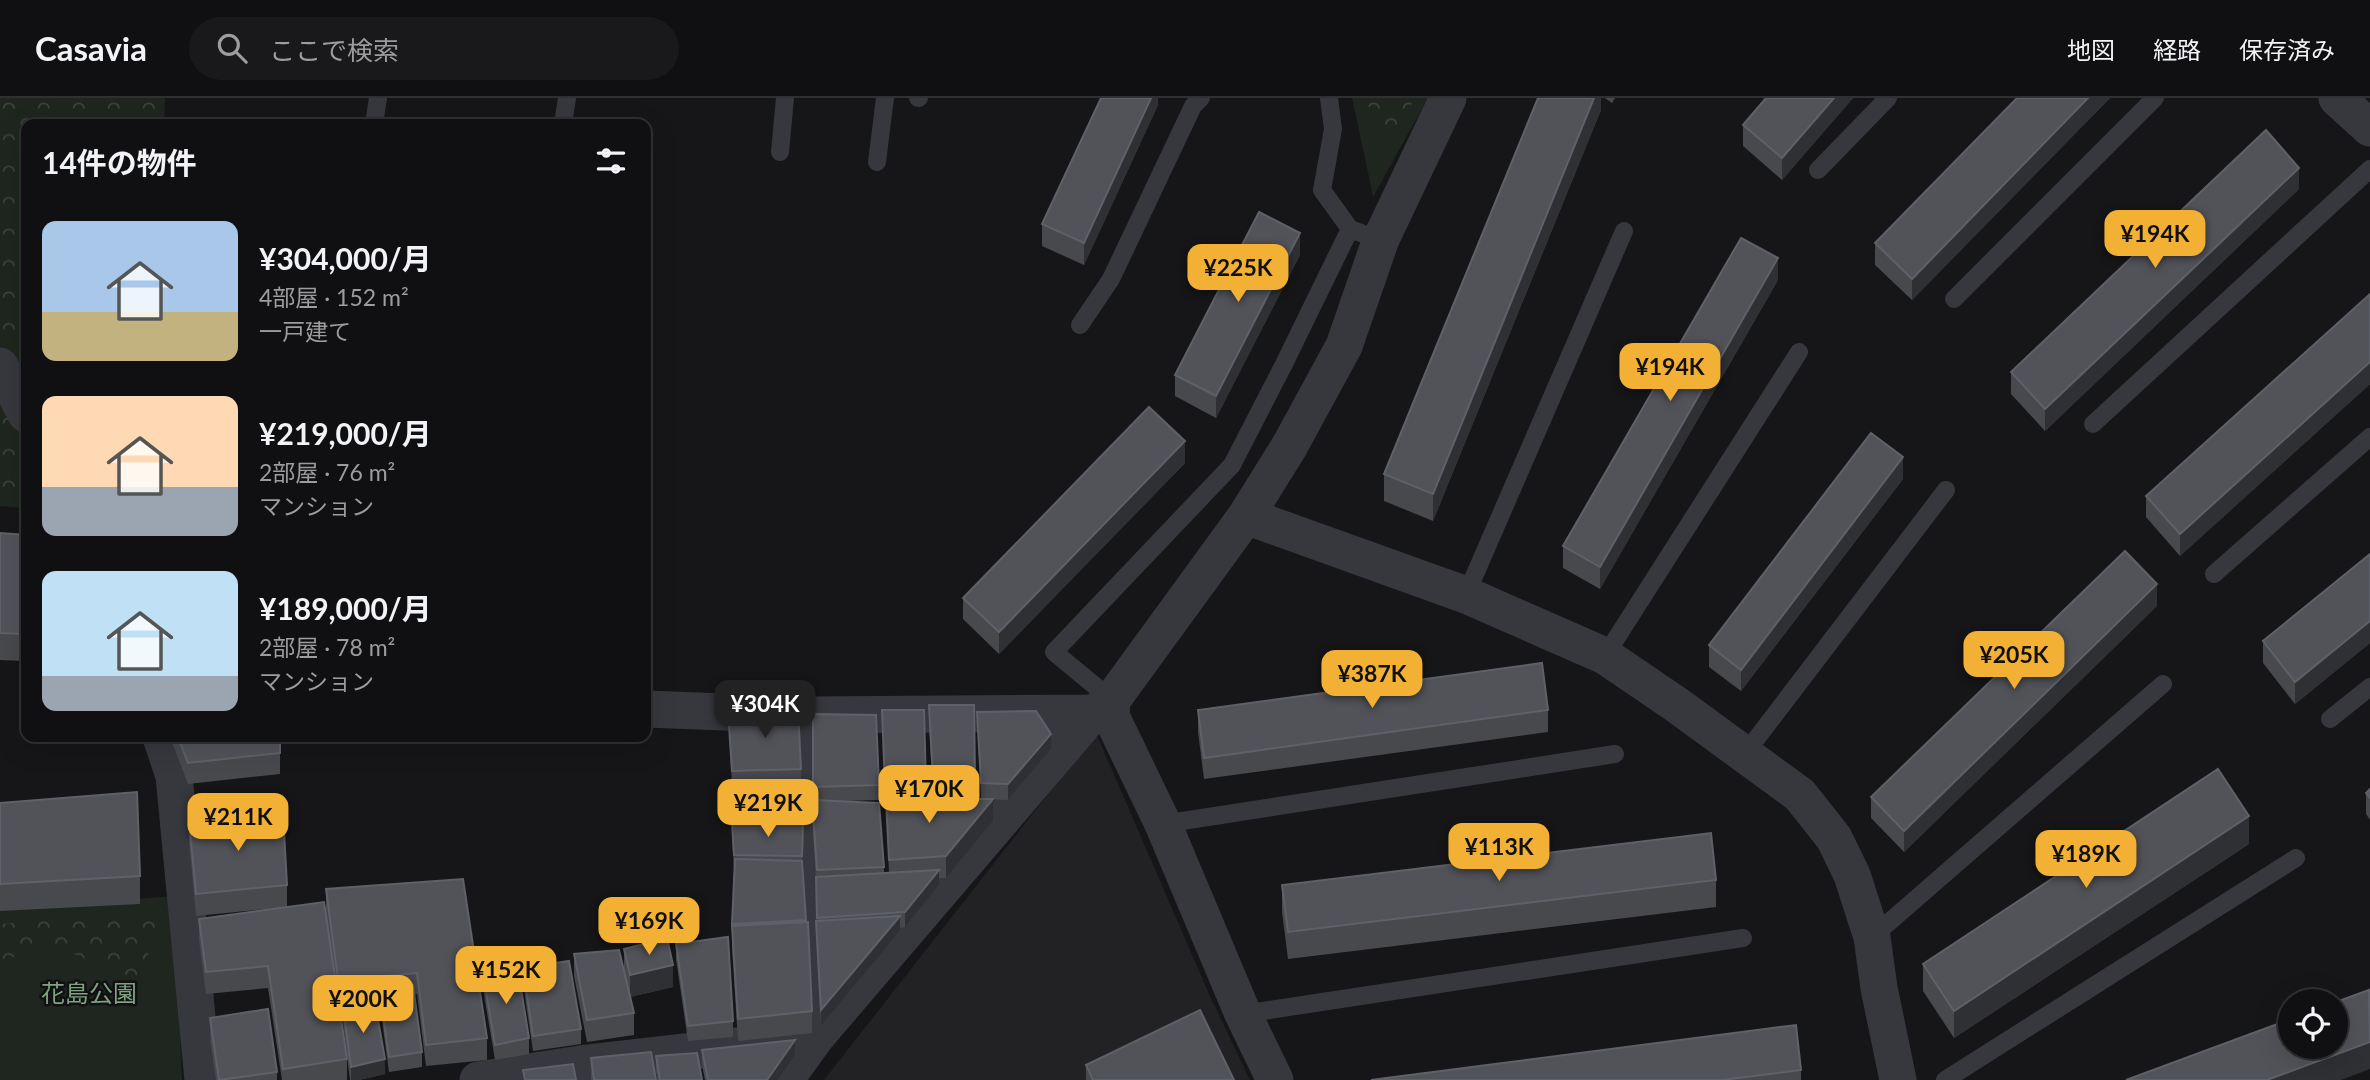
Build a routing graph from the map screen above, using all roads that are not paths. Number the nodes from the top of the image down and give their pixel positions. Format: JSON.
{"nodes":[{"id":1,"x":377,"y":98,"type":"edge"},
{"id":2,"x":567,"y":98,"type":"edge"},
{"id":3,"x":785,"y":98,"type":"edge"},
{"id":4,"x":886,"y":98,"type":"edge"},
{"id":5,"x":1201,"y":98,"type":"edge"},
{"id":6,"x":1329,"y":98,"type":"edge"},
{"id":7,"x":1448,"y":98,"type":"edge"},
{"id":8,"x":1888,"y":98,"type":"edge"},
{"id":9,"x":2155,"y":98,"type":"edge"},
{"id":10,"x":2337,"y":98,"type":"edge"},
{"id":11,"x":375,"y":119,"type":"edge"},
{"id":12,"x":564,"y":119,"type":"edge"},
{"id":13,"x":2370,"y":128,"type":"edge"},
{"id":14,"x":780,"y":152,"type":"dead end"},
{"id":15,"x":877,"y":162,"type":"dead end"},
{"id":16,"x":2370,"y":169,"type":"edge"},
{"id":17,"x":1818,"y":170,"type":"dead end"},
{"id":18,"x":1624,"y":231,"type":"dead end"},
{"id":19,"x":1365,"y":234,"type":"junction"},
{"id":20,"x":1954,"y":299,"type":"dead end"},
{"id":21,"x":1080,"y":325,"type":"dead end"},
{"id":22,"x":1799,"y":352,"type":"dead end"},
{"id":23,"x":0,"y":366,"type":"edge"},
{"id":24,"x":21,"y":405,"type":"edge"},
{"id":25,"x":2093,"y":424,"type":"dead end"},
{"id":26,"x":2370,"y":438,"type":"edge"},
{"id":27,"x":1946,"y":490,"type":"dead end"},
{"id":28,"x":1246,"y":516,"type":"junction"},
{"id":29,"x":2214,"y":574,"type":"dead end"},
{"id":30,"x":1466,"y":595,"type":"junction"},
{"id":31,"x":1605,"y":656,"type":"junction"},
{"id":32,"x":2164,"y":684,"type":"dead end"},
{"id":33,"x":2370,"y":687,"type":"edge"},
{"id":34,"x":1102,"y":707,"type":"junction"},
{"id":35,"x":651,"y":709,"type":"edge"},
{"id":36,"x":804,"y":715,"type":"junction"},
{"id":37,"x":2330,"y":719,"type":"dead end"},
{"id":38,"x":163,"y":742,"type":"edge"},
{"id":39,"x":1615,"y":754,"type":"dead end"},
{"id":40,"x":1744,"y":755,"type":"junction"},
{"id":41,"x":1163,"y":824,"type":"junction"},
{"id":42,"x":2296,"y":858,"type":"dead end"},
{"id":43,"x":1872,"y":937,"type":"junction"},
{"id":44,"x":1743,"y":938,"type":"dead end"},
{"id":45,"x":1243,"y":1014,"type":"junction"},
{"id":46,"x":816,"y":1037,"type":"junction"},
{"id":47,"x":581,"y":1072,"type":"edge"},
{"id":48,"x":203,"y":1080,"type":"edge"},
{"id":49,"x":478,"y":1080,"type":"edge"},
{"id":50,"x":785,"y":1080,"type":"edge"},
{"id":51,"x":1275,"y":1080,"type":"edge"},
{"id":52,"x":1898,"y":1080,"type":"edge"},
{"id":53,"x":1945,"y":1080,"type":"edge"}],
"edges":[{"from":1,"to":11,"type":"lane"},
{"from":2,"to":12,"type":"lane"},
{"from":3,"to":14,"type":"lane"},
{"from":4,"to":15,"type":"lane"},
{"from":5,"to":21,"type":"lane"},
{"from":6,"to":19,"type":"lane"},
{"from":7,"to":19,"type":"street"},
{"from":8,"to":17,"type":"lane"},
{"from":9,"to":20,"type":"lane"},
{"from":10,"to":13,"type":"street"},
{"from":16,"to":25,"type":"lane"},
{"from":18,"to":30,"type":"lane"},
{"from":19,"to":28,"type":"street"},
{"from":19,"to":34,"type":"lane"},
{"from":22,"to":31,"type":"lane"},
{"from":23,"to":24,"type":"street"},
{"from":26,"to":29,"type":"lane"},
{"from":27,"to":40,"type":"lane"},
{"from":28,"to":30,"type":"street"},
{"from":28,"to":34,"type":"street"},
{"from":30,"to":31,"type":"street"},
{"from":31,"to":40,"type":"street"},
{"from":32,"to":43,"type":"lane"},
{"from":33,"to":37,"type":"lane"},
{"from":34,"to":36,"type":"street"},
{"from":34,"to":41,"type":"street"},
{"from":34,"to":46,"type":"street"},
{"from":35,"to":36,"type":"street"},
{"from":36,"to":46,"type":"lane"},
{"from":38,"to":48,"type":"street"},
{"from":39,"to":41,"type":"lane"},
{"from":40,"to":43,"type":"street"},
{"from":41,"to":45,"type":"street"},
{"from":42,"to":53,"type":"lane"},
{"from":43,"to":52,"type":"street"},
{"from":44,"to":45,"type":"lane"},
{"from":45,"to":51,"type":"street"},
{"from":46,"to":47,"type":"street"},
{"from":46,"to":50,"type":"street"},
{"from":47,"to":49,"type":"street"}]}
